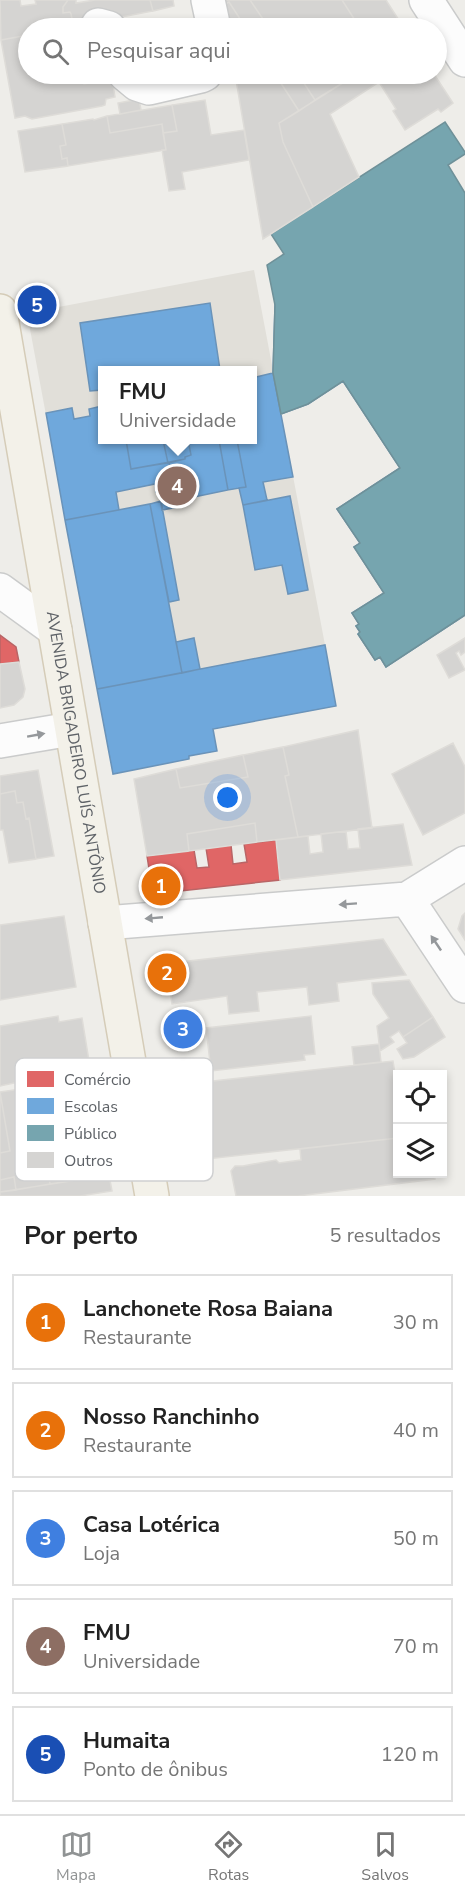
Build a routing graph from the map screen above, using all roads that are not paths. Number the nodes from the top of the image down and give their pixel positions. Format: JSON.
{"nodes":[{"id":1,"x":208,"y":0,"type":"edge"},
{"id":2,"x":426,"y":0,"type":"edge"},
{"id":3,"x":212,"y":18,"type":"edge"},
{"id":4,"x":438,"y":18,"type":"edge"},
{"id":5,"x":447,"y":32,"type":"edge"},
{"id":6,"x":465,"y":60,"type":"edge"},
{"id":7,"x":137,"y":84,"type":"edge"},
{"id":8,"x":166,"y":84,"type":"edge"},
{"id":9,"x":0,"y":311,"type":"edge"},
{"id":10,"x":0,"y":590,"type":"edge"},
{"id":11,"x":55,"y":630,"type":"junction"},
{"id":12,"x":71,"y":729,"type":"junction"},
{"id":13,"x":0,"y":741,"type":"edge"},
{"id":14,"x":465,"y":863,"type":"edge"},
{"id":15,"x":407,"y":899,"type":"junction"},
{"id":16,"x":105,"y":923,"type":"junction"},
{"id":17,"x":465,"y":986,"type":"edge"},
{"id":18,"x":128,"y":1058,"type":"edge"},
{"id":19,"x":149,"y":1181,"type":"edge"},
{"id":20,"x":152,"y":1196,"type":"edge"}],
"edges":[{"from":1,"to":3,"type":"street"},
{"from":2,"to":4,"type":"street"},
{"from":5,"to":6,"type":"street"},
{"from":7,"to":8,"type":"street"},
{"from":9,"to":11,"type":"main road","name":"AVENIDA BRIGADEIRO LUÍS ANTÔNIO"},
{"from":10,"to":11,"type":"street"},
{"from":11,"to":12,"type":"main road","name":"AVENIDA BRIGADEIRO LUÍS ANTÔNIO"},
{"from":13,"to":12,"type":"street","one_way":true},
{"from":12,"to":16,"type":"main road","name":"AVENIDA BRIGADEIRO LUÍS ANTÔNIO"},
{"from":14,"to":15,"type":"street"},
{"from":15,"to":16,"type":"street","one_way":true},
{"from":17,"to":15,"type":"street","one_way":true},
{"from":16,"to":18,"type":"main road","name":"AVENIDA BRIGADEIRO LUÍS ANTÔNIO"},
{"from":19,"to":20,"type":"main road","name":"AVENIDA BRIGADEIRO LUÍS ANTÔNIO"}]}
